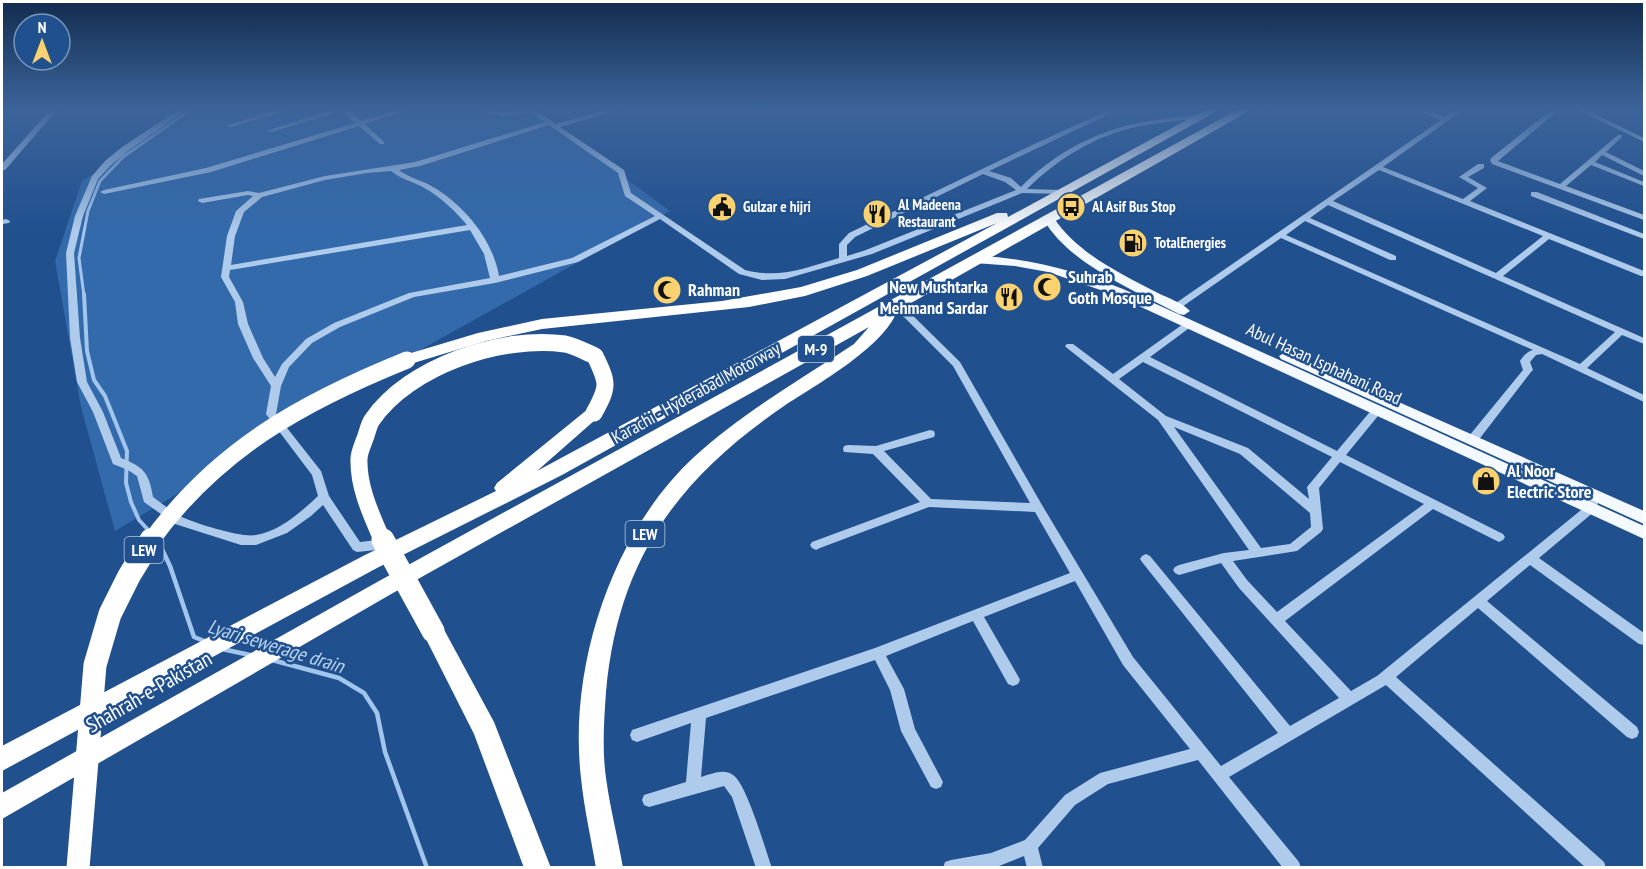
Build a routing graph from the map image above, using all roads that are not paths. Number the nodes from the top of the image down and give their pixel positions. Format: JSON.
{"nodes":[{"id":1,"x":18,"y":151,"type":"edge"},
{"id":2,"x":123,"y":151,"type":"edge"},
{"id":3,"x":272,"y":151,"type":"edge"},
{"id":4,"x":458,"y":151,"type":"edge"},
{"id":5,"x":590,"y":151,"type":"edge"},
{"id":6,"x":1025,"y":151,"type":"edge"},
{"id":7,"x":1077,"y":151,"type":"edge"},
{"id":8,"x":1139,"y":151,"type":"edge"},
{"id":9,"x":1171,"y":151,"type":"edge"},
{"id":10,"x":1402,"y":151,"type":"edge"},
{"id":11,"x":1506,"y":151,"type":"edge"},
{"id":12,"x":1601,"y":152,"type":"joint"},
{"id":13,"x":1589,"y":162,"type":"junction"},
{"id":14,"x":1481,"y":166,"type":"dead end"},
{"id":15,"x":1378,"y":167,"type":"junction"},
{"id":16,"x":2,"y":168,"type":"edge"},
{"id":17,"x":393,"y":169,"type":"junction"},
{"id":18,"x":983,"y":171,"type":"junction"},
{"id":19,"x":1644,"y":174,"type":"edge"},
{"id":20,"x":1644,"y":184,"type":"edge"},
{"id":21,"x":1562,"y":187,"type":"junction"},
{"id":22,"x":1021,"y":191,"type":"junction"},
{"id":23,"x":104,"y":192,"type":"dead end"},
{"id":24,"x":1062,"y":192,"type":"junction"},
{"id":25,"x":1534,"y":194,"type":"dead end"},
{"id":26,"x":260,"y":195,"type":"junction"},
{"id":27,"x":202,"y":201,"type":"dead end"},
{"id":28,"x":1465,"y":201,"type":"junction"},
{"id":29,"x":1328,"y":202,"type":"junction"},
{"id":30,"x":660,"y":216,"type":"junction"},
{"id":31,"x":1304,"y":218,"type":"junction"},
{"id":32,"x":1644,"y":218,"type":"edge"},
{"id":33,"x":1050,"y":220,"type":"junction"},
{"id":34,"x":471,"y":227,"type":"junction"},
{"id":35,"x":1280,"y":235,"type":"junction"},
{"id":36,"x":1548,"y":236,"type":"junction"},
{"id":37,"x":1644,"y":237,"type":"edge"},
{"id":38,"x":1393,"y":258,"type":"dead end"},
{"id":39,"x":843,"y":259,"type":"junction"},
{"id":40,"x":978,"y":260,"type":"junction"},
{"id":41,"x":226,"y":268,"type":"junction"},
{"id":42,"x":1107,"y":270,"type":"junction"},
{"id":43,"x":1644,"y":274,"type":"edge"},
{"id":44,"x":1497,"y":276,"type":"junction"},
{"id":45,"x":495,"y":280,"type":"junction"},
{"id":46,"x":1090,"y":281,"type":"junction"},
{"id":47,"x":896,"y":304,"type":"junction"},
{"id":48,"x":1176,"y":307,"type":"junction"},
{"id":49,"x":1189,"y":324,"type":"junction"},
{"id":50,"x":1621,"y":331,"type":"junction"},
{"id":51,"x":1644,"y":341,"type":"edge"},
{"id":52,"x":1070,"y":346,"type":"dead end"},
{"id":53,"x":1540,"y":351,"type":"junction"},
{"id":54,"x":1144,"y":358,"type":"junction"},
{"id":55,"x":1581,"y":368,"type":"junction"},
{"id":56,"x":1113,"y":379,"type":"junction"},
{"id":57,"x":276,"y":386,"type":"junction"},
{"id":58,"x":1644,"y":399,"type":"edge"},
{"id":59,"x":1378,"y":410,"type":"junction"},
{"id":60,"x":1162,"y":418,"type":"junction"},
{"id":61,"x":930,"y":434,"type":"dead end"},
{"id":62,"x":1473,"y":439,"type":"junction"},
{"id":63,"x":848,"y":449,"type":"dead end"},
{"id":64,"x":876,"y":450,"type":"junction"},
{"id":65,"x":1339,"y":455,"type":"junction"},
{"id":66,"x":324,"y":497,"type":"junction"},
{"id":67,"x":1593,"y":502,"type":"junction"},
{"id":68,"x":928,"y":503,"type":"junction"},
{"id":69,"x":1433,"y":503,"type":"junction"},
{"id":70,"x":485,"y":505,"type":"junction"},
{"id":71,"x":1038,"y":508,"type":"junction"},
{"id":72,"x":1315,"y":511,"type":"junction"},
{"id":73,"x":1644,"y":518,"type":"edge"},
{"id":74,"x":1644,"y":533,"type":"edge"},
{"id":75,"x":1499,"y":537,"type":"dead end"},
{"id":76,"x":410,"y":542,"type":"junction"},
{"id":77,"x":816,"y":545,"type":"dead end"},
{"id":78,"x":1258,"y":553,"type":"junction"},
{"id":79,"x":1224,"y":558,"type":"junction"},
{"id":80,"x":1530,"y":558,"type":"junction"},
{"id":81,"x":1146,"y":559,"type":"dead end"},
{"id":82,"x":370,"y":562,"type":"joint"},
{"id":83,"x":1179,"y":570,"type":"dead end"},
{"id":84,"x":1077,"y":575,"type":"junction"},
{"id":85,"x":386,"y":587,"type":"joint"},
{"id":86,"x":1478,"y":601,"type":"junction"},
{"id":87,"x":977,"y":616,"type":"junction"},
{"id":88,"x":1276,"y":620,"type":"junction"},
{"id":89,"x":1644,"y":640,"type":"edge"},
{"id":90,"x":878,"y":653,"type":"junction"},
{"id":91,"x":1386,"y":676,"type":"junction"},
{"id":92,"x":1013,"y":680,"type":"dead end"},
{"id":93,"x":1348,"y":699,"type":"junction"},
{"id":94,"x":699,"y":714,"type":"junction"},
{"id":95,"x":1632,"y":732,"type":"dead end"},
{"id":96,"x":637,"y":735,"type":"dead end"},
{"id":97,"x":1288,"y":735,"type":"junction"},
{"id":98,"x":1202,"y":753,"type":"junction"},
{"id":99,"x":10,"y":754,"type":"edge"},
{"id":100,"x":1219,"y":775,"type":"junction"},
{"id":101,"x":936,"y":782,"type":"dead end"},
{"id":102,"x":693,"y":788,"type":"junction"},
{"id":103,"x":649,"y":800,"type":"dead end"},
{"id":104,"x":12,"y":801,"type":"edge"},
{"id":105,"x":1030,"y":846,"type":"junction"},
{"id":106,"x":78,"y":867,"type":"edge"},
{"id":107,"x":538,"y":867,"type":"edge"},
{"id":108,"x":609,"y":867,"type":"edge"},
{"id":109,"x":764,"y":867,"type":"edge"},
{"id":110,"x":951,"y":867,"type":"edge"},
{"id":111,"x":1035,"y":867,"type":"edge"},
{"id":112,"x":1293,"y":867,"type":"edge"},
{"id":113,"x":1598,"y":867,"type":"edge"}],
"edges":[{"from":1,"to":16,"type":"street"},
{"from":2,"to":66,"type":"street"},
{"from":3,"to":23,"type":"street"},
{"from":4,"to":17,"type":"street"},
{"from":5,"to":30,"type":"street"},
{"from":6,"to":18,"type":"street"},
{"from":7,"to":22,"type":"street"},
{"from":8,"to":24,"type":"highway","name":"Karachi - Hyderabad Motorway","number":"M-9"},
{"from":9,"to":33,"type":"highway","name":"Karachi - Hyderabad Motorway","number":"M-9"},
{"from":10,"to":15,"type":"street"},
{"from":11,"to":21,"type":"street"},
{"from":12,"to":13,"type":"street"},
{"from":12,"to":19,"type":"street"},
{"from":13,"to":20,"type":"street"},
{"from":13,"to":21,"type":"street"},
{"from":14,"to":28,"type":"street"},
{"from":15,"to":28,"type":"street"},
{"from":15,"to":29,"type":"street"},
{"from":17,"to":26,"type":"street"},
{"from":17,"to":34,"type":"street"},
{"from":18,"to":22,"type":"street"},
{"from":18,"to":39,"type":"street"},
{"from":21,"to":32,"type":"street"},
{"from":22,"to":24,"type":"street"},
{"from":22,"to":39,"type":"street"},
{"from":24,"to":70,"type":"highway","name":"Karachi - Hyderabad Motorway","number":"M-9"},
{"from":24,"to":106,"type":"highway","number":"LEW","bridge":true},
{"from":25,"to":37,"type":"street"},
{"from":26,"to":27,"type":"street"},
{"from":26,"to":41,"type":"street"},
{"from":28,"to":36,"type":"street"},
{"from":29,"to":31,"type":"street"},
{"from":29,"to":44,"type":"street"},
{"from":30,"to":39,"type":"street"},
{"from":30,"to":45,"type":"street"},
{"from":31,"to":35,"type":"street"},
{"from":31,"to":38,"type":"street"},
{"from":33,"to":40,"type":"highway","name":"Karachi - Hyderabad Motorway","number":"M-9"},
{"from":33,"to":42,"type":"main road","name":"Abul Hasan Isphahani Road"},
{"from":34,"to":41,"type":"street"},
{"from":34,"to":45,"type":"street"},
{"from":35,"to":48,"type":"street"},
{"from":35,"to":53,"type":"street"},
{"from":36,"to":43,"type":"street"},
{"from":36,"to":44,"type":"street"},
{"from":40,"to":46,"type":"main road","name":"Abul Hasan Isphahani Road"},
{"from":40,"to":47,"type":"highway","name":"Karachi - Hyderabad Motorway","number":"M-9"},
{"from":41,"to":57,"type":"street"},
{"from":42,"to":46,"type":"main road"},
{"from":42,"to":48,"type":"main road","name":"Abul Hasan Isphahani Road"},
{"from":44,"to":50,"type":"street"},
{"from":45,"to":57,"type":"street"},
{"from":46,"to":49,"type":"main road","name":"Abul Hasan Isphahani Road"},
{"from":47,"to":71,"type":"street"},
{"from":47,"to":85,"type":"highway","name":"Karachi - Hyderabad Motorway","number":"M-9"},
{"from":47,"to":108,"type":"highway","number":"LEW"},
{"from":48,"to":62,"type":"main road","name":"Abul Hasan Isphahani Road"},
{"from":49,"to":54,"type":"street"},
{"from":49,"to":59,"type":"main road","name":"Abul Hasan Isphahani Road"},
{"from":50,"to":51,"type":"street"},
{"from":50,"to":55,"type":"street"},
{"from":52,"to":56,"type":"street"},
{"from":53,"to":55,"type":"street"},
{"from":53,"to":62,"type":"street"},
{"from":54,"to":56,"type":"street"},
{"from":54,"to":65,"type":"street"},
{"from":55,"to":58,"type":"street"},
{"from":56,"to":60,"type":"street"},
{"from":57,"to":66,"type":"street"},
{"from":59,"to":65,"type":"street"},
{"from":59,"to":67,"type":"main road","name":"Abul Hasan Isphahani Road"},
{"from":60,"to":72,"type":"street"},
{"from":60,"to":78,"type":"street"},
{"from":61,"to":64,"type":"street"},
{"from":62,"to":67,"type":"main road","name":"Abul Hasan Isphahani Road"},
{"from":63,"to":64,"type":"street"},
{"from":64,"to":68,"type":"street"},
{"from":65,"to":69,"type":"street"},
{"from":65,"to":72,"type":"street"},
{"from":66,"to":76,"type":"street"},
{"from":67,"to":73,"type":"main road","name":"Abul Hasan Isphahani Road"},
{"from":67,"to":74,"type":"main road","name":"Abul Hasan Isphahani Road"},
{"from":67,"to":80,"type":"street"},
{"from":68,"to":71,"type":"street"},
{"from":68,"to":77,"type":"street"},
{"from":69,"to":75,"type":"street"},
{"from":69,"to":88,"type":"street"},
{"from":70,"to":76,"type":"highway","name":"Karachi - Hyderabad Motorway","number":"M-9"},
{"from":70,"to":107,"type":"highway","bridge":true},
{"from":71,"to":84,"type":"street"},
{"from":72,"to":78,"type":"street"},
{"from":76,"to":82,"type":"highway","name":"Karachi - Hyderabad Motorway","number":"M-9"},
{"from":78,"to":79,"type":"street"},
{"from":79,"to":83,"type":"street"},
{"from":79,"to":88,"type":"street"},
{"from":80,"to":86,"type":"street"},
{"from":80,"to":89,"type":"street"},
{"from":81,"to":97,"type":"street"},
{"from":82,"to":99,"type":"highway","name":"Shahrah-e-Pakistan"},
{"from":84,"to":87,"type":"street"},
{"from":84,"to":98,"type":"street"},
{"from":85,"to":104,"type":"highway","name":"Shahrah-e-Pakistan"},
{"from":86,"to":91,"type":"street"},
{"from":86,"to":95,"type":"street"},
{"from":87,"to":90,"type":"street"},
{"from":87,"to":92,"type":"street"},
{"from":88,"to":93,"type":"street"},
{"from":90,"to":94,"type":"street"},
{"from":90,"to":101,"type":"street"},
{"from":91,"to":93,"type":"street"},
{"from":91,"to":113,"type":"street"},
{"from":93,"to":97,"type":"street"},
{"from":94,"to":96,"type":"street"},
{"from":94,"to":102,"type":"street"},
{"from":97,"to":100,"type":"street"},
{"from":98,"to":100,"type":"street"},
{"from":98,"to":105,"type":"street"},
{"from":100,"to":112,"type":"street"},
{"from":102,"to":103,"type":"street"},
{"from":102,"to":109,"type":"street"},
{"from":105,"to":110,"type":"street"},
{"from":105,"to":111,"type":"street"}]}
